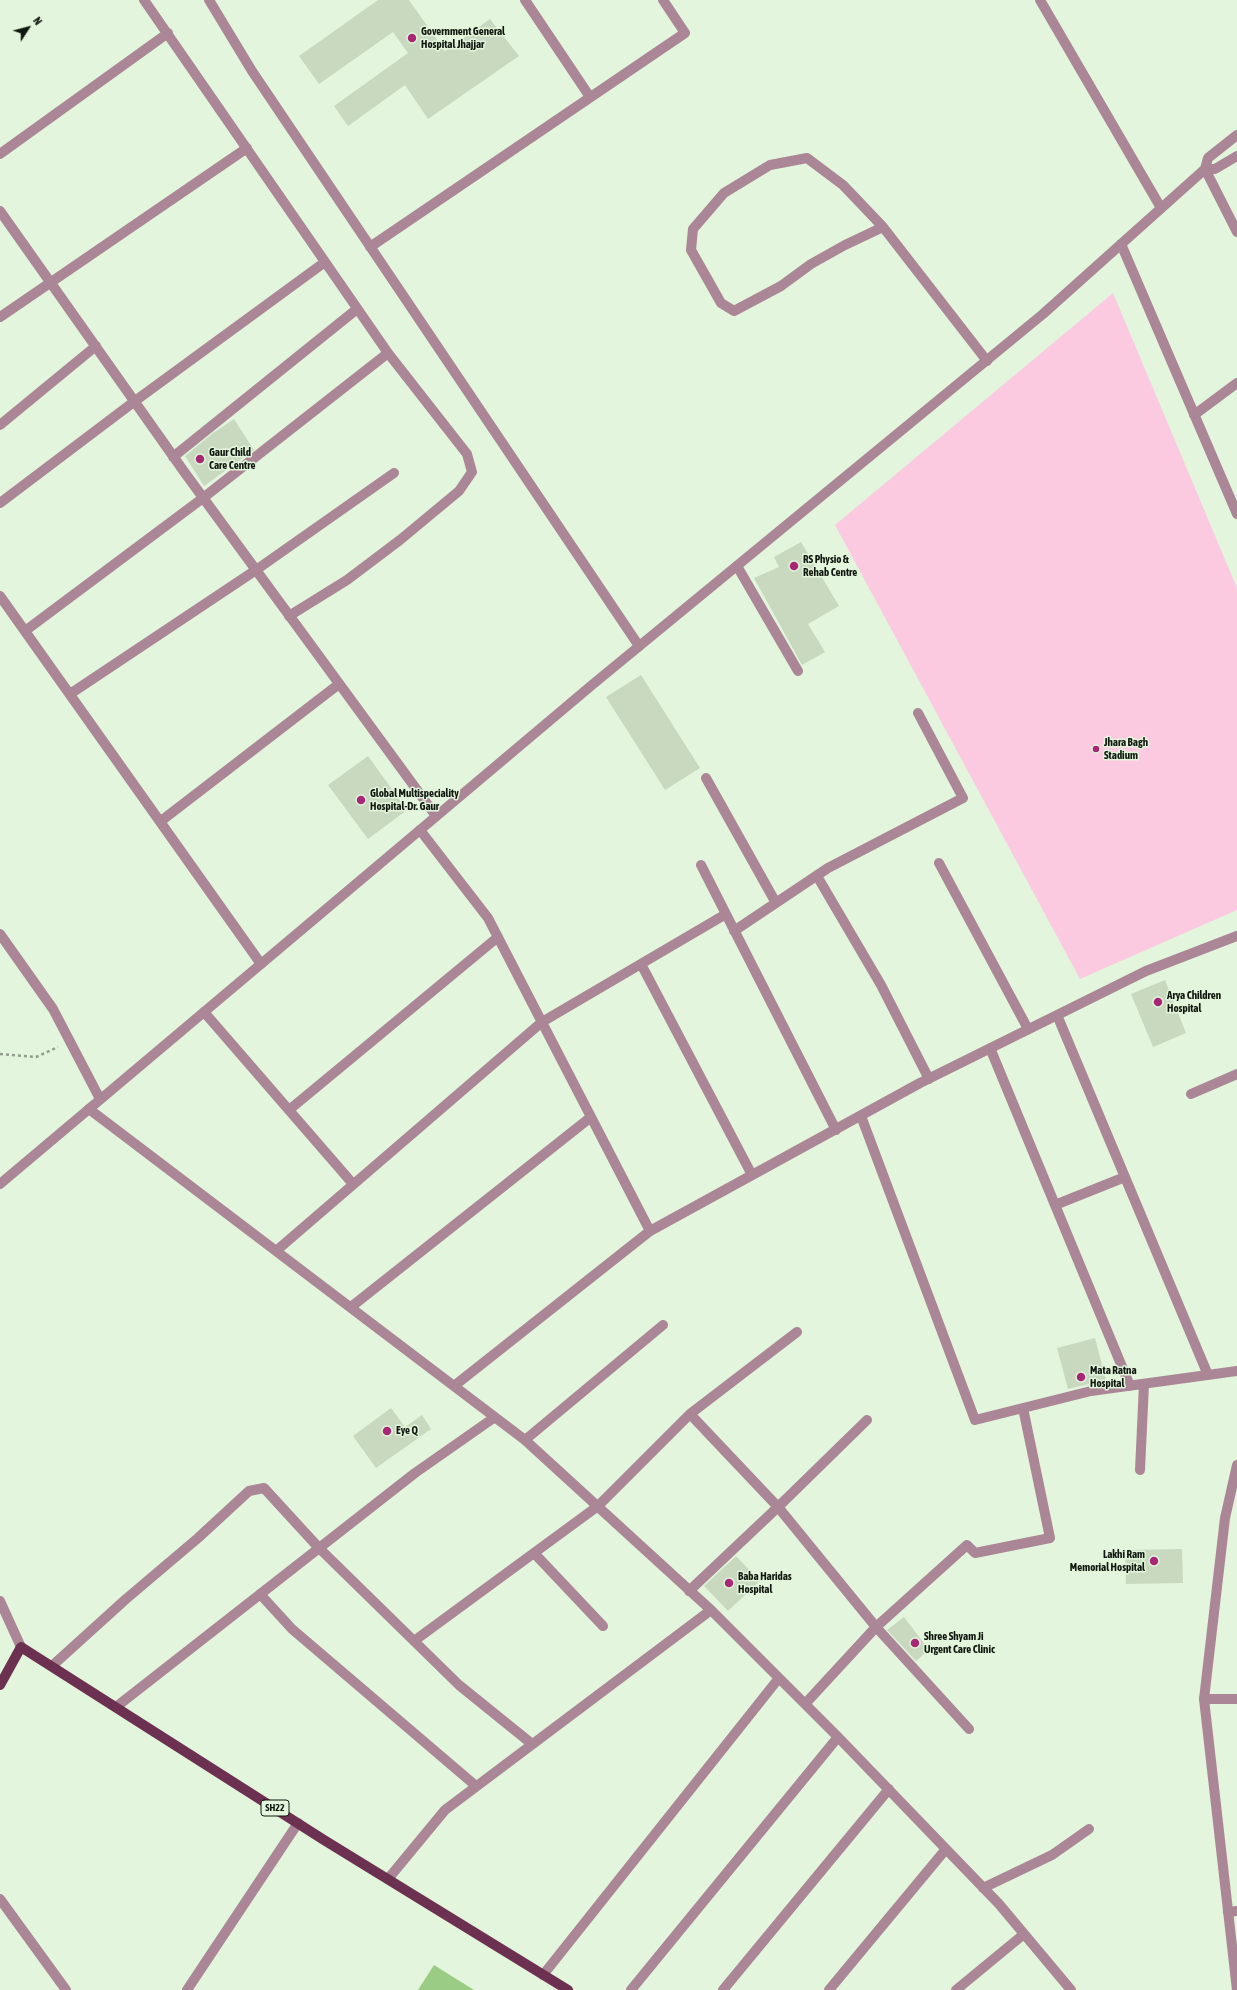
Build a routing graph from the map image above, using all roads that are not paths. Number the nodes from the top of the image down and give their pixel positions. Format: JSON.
{"nodes":[{"id":1,"x":144,"y":0,"type":"edge"},
{"id":2,"x":209,"y":0,"type":"edge"},
{"id":3,"x":525,"y":0,"type":"edge"},
{"id":4,"x":663,"y":0,"type":"edge"},
{"id":5,"x":1040,"y":0,"type":"edge"},
{"id":6,"x":168,"y":33,"type":"junction"},
{"id":7,"x":590,"y":97,"type":"junction"},
{"id":8,"x":1237,"y":135,"type":"edge"},
{"id":9,"x":247,"y":148,"type":"junction"},
{"id":10,"x":0,"y":154,"type":"edge"},
{"id":11,"x":1237,"y":156,"type":"edge"},
{"id":12,"x":1205,"y":169,"type":"junction"},
{"id":13,"x":1161,"y":208,"type":"junction"},
{"id":14,"x":0,"y":211,"type":"edge"},
{"id":15,"x":884,"y":227,"type":"junction"},
{"id":16,"x":1237,"y":232,"type":"edge"},
{"id":17,"x":1121,"y":244,"type":"junction"},
{"id":18,"x":370,"y":247,"type":"junction"},
{"id":19,"x":325,"y":262,"type":"junction"},
{"id":20,"x":50,"y":282,"type":"junction"},
{"id":21,"x":357,"y":309,"type":"junction"},
{"id":22,"x":0,"y":317,"type":"edge"},
{"id":23,"x":96,"y":346,"type":"junction"},
{"id":24,"x":388,"y":353,"type":"junction"},
{"id":25,"x":986,"y":361,"type":"junction"},
{"id":26,"x":1237,"y":383,"type":"edge"},
{"id":27,"x":135,"y":402,"type":"junction"},
{"id":28,"x":1194,"y":414,"type":"junction"},
{"id":29,"x":0,"y":426,"type":"edge"},
{"id":30,"x":174,"y":456,"type":"junction"},
{"id":31,"x":394,"y":473,"type":"dead end"},
{"id":32,"x":203,"y":498,"type":"junction"},
{"id":33,"x":0,"y":503,"type":"edge"},
{"id":34,"x":1237,"y":514,"type":"edge"},
{"id":35,"x":737,"y":566,"type":"junction"},
{"id":36,"x":256,"y":570,"type":"junction"},
{"id":37,"x":0,"y":596,"type":"edge"},
{"id":38,"x":290,"y":616,"type":"junction"},
{"id":39,"x":25,"y":631,"type":"junction"},
{"id":40,"x":639,"y":646,"type":"junction"},
{"id":41,"x":798,"y":671,"type":"dead end"},
{"id":42,"x":339,"y":684,"type":"junction"},
{"id":43,"x":70,"y":694,"type":"junction"},
{"id":44,"x":918,"y":713,"type":"dead end"},
{"id":45,"x":706,"y":778,"type":"dead end"},
{"id":46,"x":436,"y":816,"type":"junction"},
{"id":47,"x":161,"y":821,"type":"junction"},
{"id":48,"x":420,"y":830,"type":"junction"},
{"id":49,"x":939,"y":863,"type":"dead end"},
{"id":50,"x":701,"y":865,"type":"dead end"},
{"id":51,"x":817,"y":876,"type":"junction"},
{"id":52,"x":776,"y":903,"type":"junction"},
{"id":53,"x":726,"y":914,"type":"junction"},
{"id":54,"x":734,"y":931,"type":"junction"},
{"id":55,"x":0,"y":934,"type":"edge"},
{"id":56,"x":498,"y":937,"type":"junction"},
{"id":57,"x":1237,"y":937,"type":"edge"},
{"id":58,"x":261,"y":964,"type":"junction"},
{"id":59,"x":641,"y":964,"type":"junction"},
{"id":60,"x":204,"y":1012,"type":"junction"},
{"id":61,"x":1057,"y":1015,"type":"junction"},
{"id":62,"x":542,"y":1022,"type":"junction"},
{"id":63,"x":1028,"y":1029,"type":"junction"},
{"id":64,"x":990,"y":1048,"type":"junction"},
{"id":65,"x":1237,"y":1074,"type":"edge"},
{"id":66,"x":929,"y":1079,"type":"junction"},
{"id":67,"x":1190,"y":1094,"type":"dead end"},
{"id":68,"x":100,"y":1100,"type":"junction"},
{"id":69,"x":89,"y":1109,"type":"junction"},
{"id":70,"x":289,"y":1110,"type":"junction"},
{"id":71,"x":591,"y":1116,"type":"junction"},
{"id":72,"x":861,"y":1116,"type":"junction"},
{"id":73,"x":836,"y":1130,"type":"junction"},
{"id":74,"x":752,"y":1176,"type":"junction"},
{"id":75,"x":1125,"y":1178,"type":"junction"},
{"id":76,"x":0,"y":1184,"type":"edge"},
{"id":77,"x":353,"y":1184,"type":"junction"},
{"id":78,"x":1055,"y":1205,"type":"junction"},
{"id":79,"x":650,"y":1231,"type":"junction"},
{"id":80,"x":276,"y":1251,"type":"junction"},
{"id":81,"x":351,"y":1308,"type":"junction"},
{"id":82,"x":663,"y":1325,"type":"dead end"},
{"id":83,"x":797,"y":1332,"type":"dead end"},
{"id":84,"x":1237,"y":1371,"type":"edge"},
{"id":85,"x":1208,"y":1375,"type":"junction"},
{"id":86,"x":1144,"y":1384,"type":"junction"},
{"id":87,"x":454,"y":1386,"type":"junction"},
{"id":88,"x":1130,"y":1386,"type":"junction"},
{"id":89,"x":1023,"y":1408,"type":"junction"},
{"id":90,"x":690,"y":1414,"type":"junction"},
{"id":91,"x":496,"y":1417,"type":"junction"},
{"id":92,"x":867,"y":1420,"type":"dead end"},
{"id":93,"x":525,"y":1440,"type":"junction"},
{"id":94,"x":1237,"y":1465,"type":"edge"},
{"id":95,"x":1140,"y":1470,"type":"dead end"},
{"id":96,"x":598,"y":1506,"type":"junction"},
{"id":97,"x":778,"y":1508,"type":"junction"},
{"id":98,"x":319,"y":1548,"type":"junction"},
{"id":99,"x":534,"y":1553,"type":"junction"},
{"id":100,"x":689,"y":1591,"type":"junction"},
{"id":101,"x":260,"y":1594,"type":"junction"},
{"id":102,"x":0,"y":1601,"type":"edge"},
{"id":103,"x":711,"y":1610,"type":"junction"},
{"id":104,"x":603,"y":1626,"type":"dead end"},
{"id":105,"x":876,"y":1627,"type":"junction"},
{"id":106,"x":414,"y":1641,"type":"junction"},
{"id":107,"x":21,"y":1646,"type":"junction"},
{"id":108,"x":52,"y":1666,"type":"junction"},
{"id":109,"x":779,"y":1678,"type":"junction"},
{"id":110,"x":0,"y":1686,"type":"edge"},
{"id":111,"x":1204,"y":1699,"type":"junction"},
{"id":112,"x":1237,"y":1699,"type":"edge"},
{"id":113,"x":805,"y":1704,"type":"junction"},
{"id":114,"x":116,"y":1707,"type":"junction"},
{"id":115,"x":969,"y":1729,"type":"dead end"},
{"id":116,"x":838,"y":1737,"type":"junction"},
{"id":117,"x":532,"y":1744,"type":"junction"},
{"id":118,"x":476,"y":1786,"type":"junction"},
{"id":119,"x":889,"y":1789,"type":"junction"},
{"id":120,"x":298,"y":1823,"type":"junction"},
{"id":121,"x":1089,"y":1829,"type":"dead end"},
{"id":122,"x":946,"y":1849,"type":"junction"},
{"id":123,"x":388,"y":1879,"type":"junction"},
{"id":124,"x":983,"y":1888,"type":"junction"},
{"id":125,"x":0,"y":1899,"type":"edge"},
{"id":126,"x":1233,"y":1912,"type":"edge"},
{"id":127,"x":1024,"y":1934,"type":"junction"},
{"id":128,"x":543,"y":1975,"type":"junction"},
{"id":129,"x":66,"y":1990,"type":"edge"},
{"id":130,"x":186,"y":1990,"type":"edge"},
{"id":131,"x":568,"y":1990,"type":"edge"},
{"id":132,"x":631,"y":1990,"type":"edge"},
{"id":133,"x":723,"y":1990,"type":"edge"},
{"id":134,"x":830,"y":1990,"type":"edge"},
{"id":135,"x":956,"y":1990,"type":"edge"},
{"id":136,"x":1071,"y":1990,"type":"edge"},
{"id":137,"x":1237,"y":1990,"type":"edge"}],
"edges":[{"from":1,"to":6,"type":"street"},
{"from":2,"to":18,"type":"street"},
{"from":3,"to":7,"type":"street"},
{"from":4,"to":7,"type":"street"},
{"from":5,"to":13,"type":"street"},
{"from":6,"to":9,"type":"street"},
{"from":6,"to":10,"type":"street"},
{"from":7,"to":18,"type":"street"},
{"from":8,"to":12,"type":"street"},
{"from":9,"to":19,"type":"street"},
{"from":9,"to":20,"type":"street"},
{"from":11,"to":12,"type":"street"},
{"from":12,"to":13,"type":"street"},
{"from":12,"to":16,"type":"street"},
{"from":13,"to":17,"type":"street"},
{"from":14,"to":20,"type":"street"},
{"from":15,"to":15,"type":"street"},
{"from":15,"to":25,"type":"street"},
{"from":17,"to":25,"type":"street"},
{"from":17,"to":28,"type":"street"},
{"from":18,"to":40,"type":"street"},
{"from":19,"to":21,"type":"street"},
{"from":19,"to":27,"type":"street"},
{"from":20,"to":22,"type":"street"},
{"from":20,"to":23,"type":"street"},
{"from":21,"to":24,"type":"street"},
{"from":21,"to":30,"type":"street"},
{"from":23,"to":27,"type":"street"},
{"from":23,"to":29,"type":"street"},
{"from":24,"to":32,"type":"street"},
{"from":24,"to":38,"type":"street"},
{"from":25,"to":35,"type":"street"},
{"from":26,"to":28,"type":"street"},
{"from":27,"to":30,"type":"street"},
{"from":27,"to":33,"type":"street"},
{"from":28,"to":34,"type":"street"},
{"from":30,"to":32,"type":"street"},
{"from":31,"to":36,"type":"street"},
{"from":32,"to":36,"type":"street"},
{"from":32,"to":39,"type":"street"},
{"from":35,"to":40,"type":"street"},
{"from":35,"to":41,"type":"street"},
{"from":36,"to":38,"type":"street"},
{"from":36,"to":43,"type":"street"},
{"from":37,"to":39,"type":"street"},
{"from":38,"to":42,"type":"street"},
{"from":39,"to":43,"type":"street"},
{"from":40,"to":46,"type":"street"},
{"from":42,"to":46,"type":"street"},
{"from":42,"to":47,"type":"street"},
{"from":43,"to":47,"type":"street"},
{"from":44,"to":51,"type":"street"},
{"from":45,"to":52,"type":"street"},
{"from":46,"to":48,"type":"street"},
{"from":47,"to":58,"type":"street"},
{"from":48,"to":56,"type":"street"},
{"from":48,"to":58,"type":"street"},
{"from":49,"to":63,"type":"street"},
{"from":50,"to":53,"type":"street"},
{"from":51,"to":52,"type":"street"},
{"from":51,"to":66,"type":"street"},
{"from":52,"to":54,"type":"street"},
{"from":53,"to":54,"type":"street"},
{"from":53,"to":59,"type":"street"},
{"from":54,"to":73,"type":"street"},
{"from":55,"to":68,"type":"street"},
{"from":56,"to":62,"type":"street"},
{"from":56,"to":70,"type":"street"},
{"from":57,"to":61,"type":"street"},
{"from":58,"to":60,"type":"street"},
{"from":59,"to":62,"type":"street"},
{"from":59,"to":74,"type":"street"},
{"from":60,"to":68,"type":"street"},
{"from":60,"to":70,"type":"street"},
{"from":61,"to":63,"type":"street"},
{"from":61,"to":75,"type":"street"},
{"from":62,"to":71,"type":"street"},
{"from":62,"to":77,"type":"street"},
{"from":63,"to":64,"type":"street"},
{"from":64,"to":66,"type":"street"},
{"from":64,"to":78,"type":"street"},
{"from":65,"to":67,"type":"street"},
{"from":66,"to":72,"type":"street"},
{"from":68,"to":69,"type":"street"},
{"from":69,"to":76,"type":"street"},
{"from":69,"to":80,"type":"street"},
{"from":70,"to":77,"type":"street"},
{"from":71,"to":79,"type":"street"},
{"from":71,"to":81,"type":"street"},
{"from":72,"to":73,"type":"street"},
{"from":72,"to":89,"type":"street"},
{"from":73,"to":74,"type":"street"},
{"from":74,"to":79,"type":"street"},
{"from":75,"to":78,"type":"street"},
{"from":75,"to":85,"type":"street"},
{"from":77,"to":80,"type":"street"},
{"from":78,"to":88,"type":"street"},
{"from":79,"to":87,"type":"street"},
{"from":80,"to":81,"type":"street"},
{"from":81,"to":87,"type":"street"},
{"from":82,"to":93,"type":"street"},
{"from":83,"to":90,"type":"street"},
{"from":84,"to":85,"type":"street"},
{"from":85,"to":86,"type":"street"},
{"from":86,"to":88,"type":"street"},
{"from":86,"to":95,"type":"street"},
{"from":87,"to":91,"type":"street"},
{"from":88,"to":89,"type":"street"},
{"from":89,"to":105,"type":"street"},
{"from":90,"to":96,"type":"street"},
{"from":90,"to":97,"type":"street"},
{"from":91,"to":93,"type":"street"},
{"from":91,"to":98,"type":"street"},
{"from":92,"to":97,"type":"street"},
{"from":93,"to":96,"type":"street"},
{"from":94,"to":111,"type":"street"},
{"from":96,"to":99,"type":"street"},
{"from":96,"to":100,"type":"street"},
{"from":97,"to":100,"type":"street"},
{"from":97,"to":105,"type":"street"},
{"from":98,"to":101,"type":"street"},
{"from":98,"to":106,"type":"street"},
{"from":98,"to":108,"type":"street"},
{"from":99,"to":104,"type":"street"},
{"from":99,"to":106,"type":"street"},
{"from":100,"to":103,"type":"street"},
{"from":101,"to":114,"type":"street"},
{"from":101,"to":118,"type":"street"},
{"from":102,"to":107,"type":"street"},
{"from":103,"to":109,"type":"street"},
{"from":103,"to":117,"type":"street"},
{"from":105,"to":113,"type":"street"},
{"from":105,"to":115,"type":"street"},
{"from":106,"to":117,"type":"street"},
{"from":107,"to":108,"type":"main road","number":"SH22"},
{"from":107,"to":110,"type":"main road"},
{"from":108,"to":114,"type":"main road","number":"SH22"},
{"from":109,"to":113,"type":"street"},
{"from":109,"to":128,"type":"street"},
{"from":111,"to":112,"type":"street"},
{"from":111,"to":126,"type":"street"},
{"from":113,"to":116,"type":"street"},
{"from":114,"to":120,"type":"main road","number":"SH22"},
{"from":116,"to":119,"type":"street"},
{"from":116,"to":132,"type":"street"},
{"from":117,"to":118,"type":"street"},
{"from":118,"to":123,"type":"street"},
{"from":119,"to":122,"type":"street"},
{"from":119,"to":133,"type":"street"},
{"from":120,"to":123,"type":"main road","number":"SH22"},
{"from":120,"to":130,"type":"street"},
{"from":121,"to":124,"type":"street"},
{"from":122,"to":124,"type":"street"},
{"from":122,"to":134,"type":"street"},
{"from":123,"to":128,"type":"main road","number":"SH22"},
{"from":124,"to":127,"type":"street"},
{"from":125,"to":129,"type":"street"},
{"from":126,"to":137,"type":"street"},
{"from":127,"to":135,"type":"street"},
{"from":127,"to":136,"type":"street"},
{"from":128,"to":131,"type":"main road","number":"SH22"}]}
